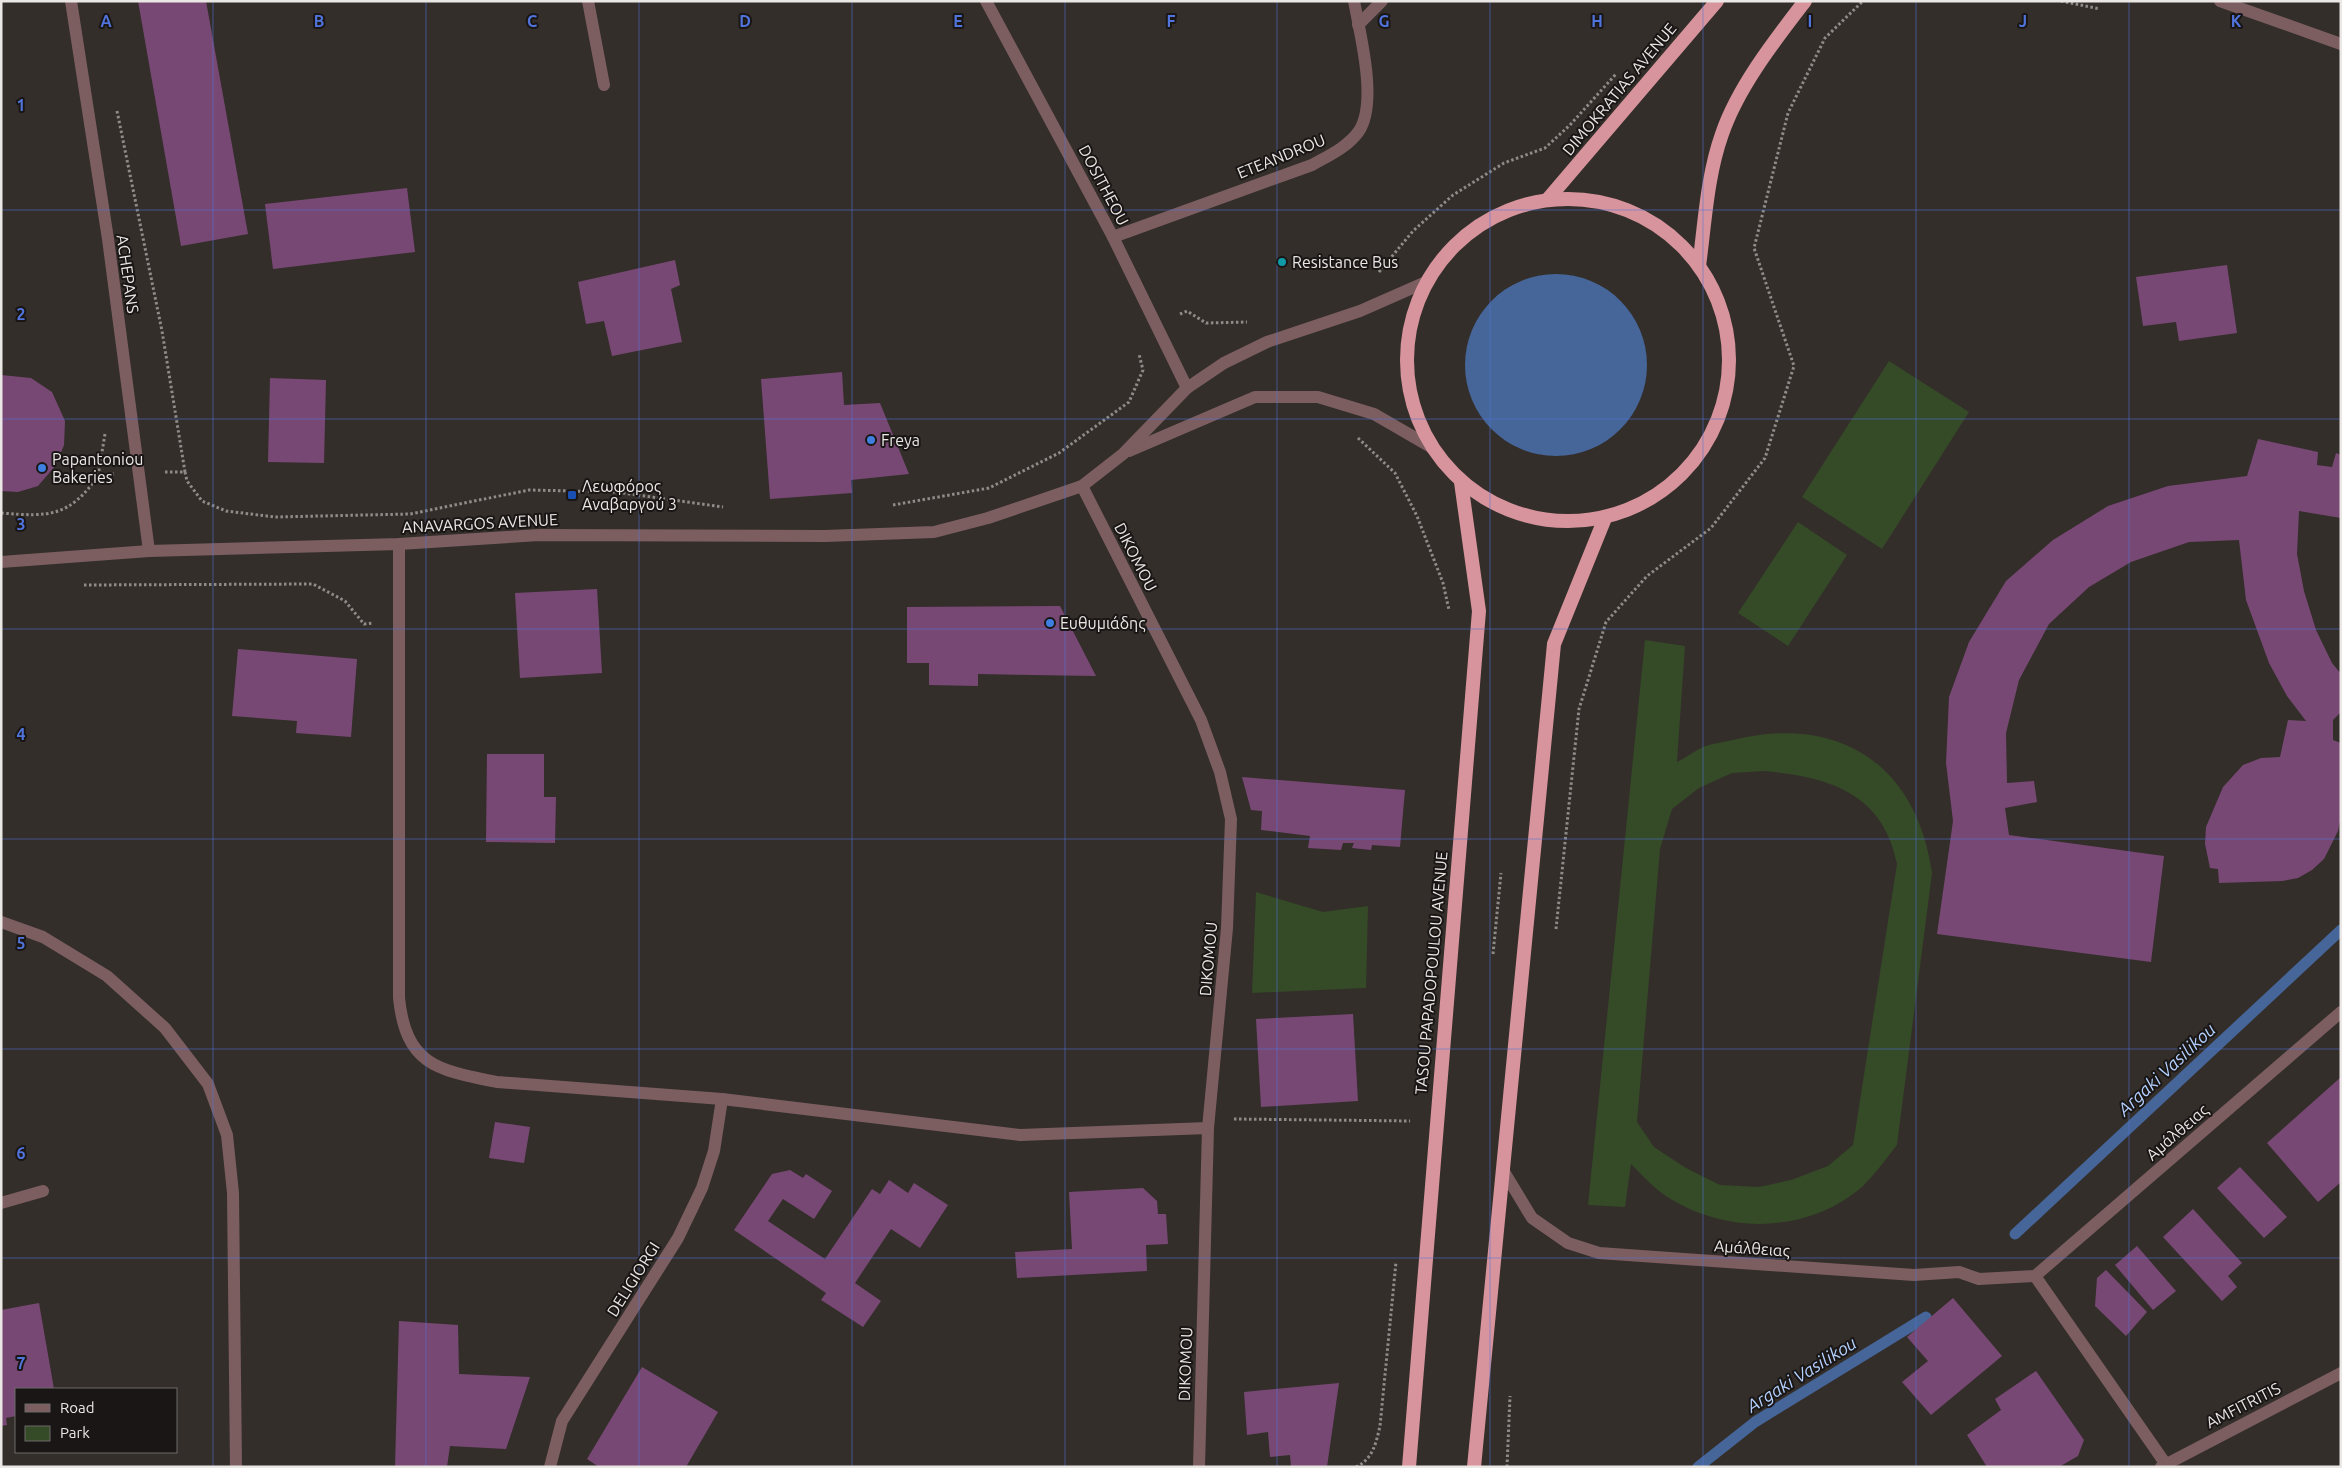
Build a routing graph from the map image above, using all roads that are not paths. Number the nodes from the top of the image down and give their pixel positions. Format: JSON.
{"nodes":[{"id":1,"x":71,"y":1,"type":"edge"},
{"id":2,"x":588,"y":1,"type":"edge"},
{"id":3,"x":986,"y":1,"type":"edge"},
{"id":4,"x":1354,"y":1,"type":"edge"},
{"id":5,"x":1382,"y":1,"type":"edge"},
{"id":6,"x":1717,"y":1,"type":"edge"},
{"id":7,"x":1805,"y":1,"type":"edge"},
{"id":8,"x":2223,"y":2,"type":"edge"},
{"id":9,"x":1358,"y":25,"type":"junction"},
{"id":10,"x":2341,"y":44,"type":"edge"},
{"id":11,"x":604,"y":85,"type":"dead end"},
{"id":12,"x":1548,"y":199,"type":"junction"},
{"id":13,"x":1114,"y":237,"type":"junction"},
{"id":14,"x":1699,"y":266,"type":"junction"},
{"id":15,"x":1426,"y":282,"type":"junction"},
{"id":16,"x":1187,"y":388,"type":"junction"},
{"id":17,"x":1431,"y":447,"type":"junction"},
{"id":18,"x":1123,"y":454,"type":"junction"},
{"id":19,"x":1461,"y":482,"type":"junction"},
{"id":20,"x":1082,"y":486,"type":"junction"},
{"id":21,"x":1605,"y":518,"type":"junction"},
{"id":22,"x":399,"y":544,"type":"junction"},
{"id":23,"x":149,"y":551,"type":"junction"},
{"id":24,"x":1,"y":562,"type":"edge"},
{"id":25,"x":1,"y":922,"type":"edge"},
{"id":26,"x":2341,"y":1012,"type":"edge"},
{"id":27,"x":722,"y":1098,"type":"junction"},
{"id":28,"x":1208,"y":1123,"type":"junction"},
{"id":29,"x":1503,"y":1170,"type":"junction"},
{"id":30,"x":42,"y":1191,"type":"dead end"},
{"id":31,"x":1,"y":1203,"type":"edge"},
{"id":32,"x":2035,"y":1276,"type":"junction"},
{"id":33,"x":2341,"y":1373,"type":"edge"},
{"id":34,"x":2163,"y":1465,"type":"edge"},
{"id":35,"x":236,"y":1467,"type":"edge"},
{"id":36,"x":550,"y":1467,"type":"edge"},
{"id":37,"x":1198,"y":1467,"type":"edge"},
{"id":38,"x":1408,"y":1467,"type":"edge"},
{"id":39,"x":1474,"y":1467,"type":"edge"}],
"edges":[{"from":1,"to":23,"type":"street","name":"ACHEPANS"},
{"from":2,"to":11,"type":"street"},
{"from":3,"to":13,"type":"street","name":"DOSITHEOU"},
{"from":4,"to":9,"type":"street","name":"ETEANDROU"},
{"from":5,"to":9,"type":"street"},
{"from":6,"to":12,"type":"highway","name":"DIMOKRATIAS AVENUE"},
{"from":7,"to":14,"type":"highway"},
{"from":8,"to":10,"type":"street"},
{"from":9,"to":13,"type":"street","name":"ETEANDROU"},
{"from":12,"to":14,"type":"highway"},
{"from":12,"to":15,"type":"highway"},
{"from":13,"to":16,"type":"street","name":"DOSITHEOU"},
{"from":14,"to":21,"type":"highway"},
{"from":15,"to":16,"type":"street","name":"ANAVARGOS AVENUE"},
{"from":15,"to":17,"type":"highway"},
{"from":16,"to":18,"type":"street","name":"ANAVARGOS AVENUE"},
{"from":17,"to":18,"type":"street","name":"ANAVARGOS AVENUE"},
{"from":17,"to":19,"type":"highway"},
{"from":18,"to":20,"type":"street","name":"ANAVARGOS AVENUE"},
{"from":19,"to":21,"type":"highway"},
{"from":19,"to":38,"type":"highway","name":"TASOU PAPADOPOULOU AVENUE"},
{"from":20,"to":22,"type":"street","name":"ANAVARGOS AVENUE"},
{"from":20,"to":28,"type":"street","name":"DIKOMOU"},
{"from":21,"to":29,"type":"highway"},
{"from":22,"to":23,"type":"street","name":"ANAVARGOS AVENUE"},
{"from":22,"to":27,"type":"street"},
{"from":23,"to":24,"type":"street","name":"ANAVARGOS AVENUE"},
{"from":25,"to":35,"type":"street"},
{"from":26,"to":32,"type":"street","name":"Αμάλθειας"},
{"from":27,"to":28,"type":"street"},
{"from":27,"to":36,"type":"street","name":"DELIGIORGI"},
{"from":28,"to":37,"type":"street","name":"DIKOMOU"},
{"from":29,"to":32,"type":"street","name":"Αμάλθειας"},
{"from":29,"to":39,"type":"highway"},
{"from":30,"to":31,"type":"street"},
{"from":32,"to":34,"type":"street"},
{"from":33,"to":34,"type":"street","name":"AMFITRITIS"}]}
